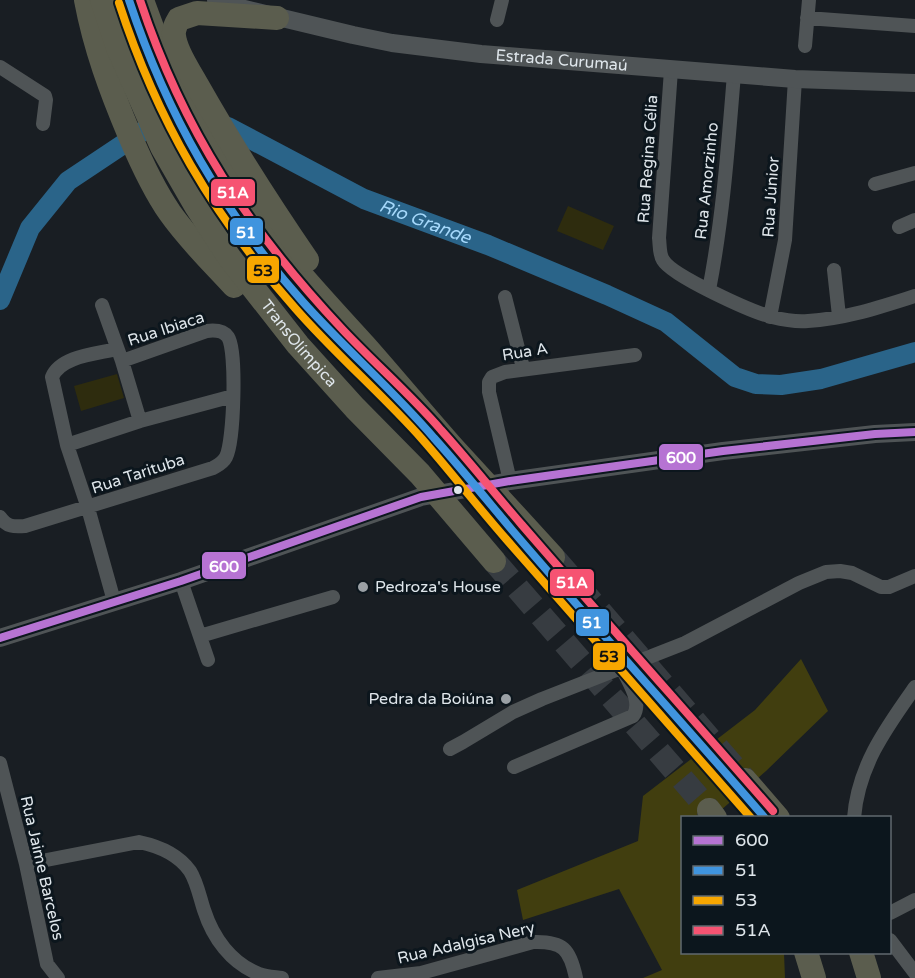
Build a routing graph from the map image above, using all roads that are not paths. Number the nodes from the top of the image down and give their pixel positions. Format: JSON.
{"nodes":[{"id":1,"x":86,"y":0,"type":"edge"},
{"id":2,"x":102,"y":0,"type":"edge"},
{"id":3,"x":142,"y":0,"type":"edge"},
{"id":4,"x":216,"y":0,"type":"edge"},
{"id":5,"x":502,"y":0,"type":"edge"},
{"id":6,"x":809,"y":0,"type":"edge"},
{"id":7,"x":278,"y":18,"type":"junction"},
{"id":8,"x":807,"y":18,"type":"junction"},
{"id":9,"x":497,"y":20,"type":"dead end"},
{"id":10,"x":915,"y":26,"type":"edge"},
{"id":11,"x":805,"y":46,"type":"dead end"},
{"id":12,"x":0,"y":67,"type":"edge"},
{"id":13,"x":671,"y":70,"type":"junction"},
{"id":14,"x":734,"y":74,"type":"junction"},
{"id":15,"x":795,"y":79,"type":"junction"},
{"id":16,"x":915,"y":83,"type":"edge"},
{"id":17,"x":196,"y":101,"type":"junction"},
{"id":18,"x":43,"y":124,"type":"dead end"},
{"id":19,"x":915,"y":173,"type":"edge"},
{"id":20,"x":875,"y":184,"type":"dead end"},
{"id":21,"x":915,"y":220,"type":"edge"},
{"id":22,"x":899,"y":227,"type":"dead end"},
{"id":23,"x":834,"y":270,"type":"dead end"},
{"id":24,"x":709,"y":290,"type":"junction"},
{"id":25,"x":915,"y":296,"type":"edge"},
{"id":26,"x":505,"y":297,"type":"dead end"},
{"id":27,"x":102,"y":305,"type":"dead end"},
{"id":28,"x":839,"y":316,"type":"junction"},
{"id":29,"x":770,"y":317,"type":"junction"},
{"id":30,"x":364,"y":346,"type":"junction"},
{"id":31,"x":119,"y":355,"type":"junction"},
{"id":32,"x":635,"y":355,"type":"dead end"},
{"id":33,"x":234,"y":363,"type":"joint"},
{"id":34,"x":523,"y":368,"type":"junction"},
{"id":35,"x":233,"y":396,"type":"junction"},
{"id":36,"x":140,"y":421,"type":"junction"},
{"id":37,"x":915,"y":432,"type":"edge"},
{"id":38,"x":386,"y":440,"type":"junction"},
{"id":39,"x":67,"y":445,"type":"junction"},
{"id":40,"x":510,"y":481,"type":"junction"},
{"id":41,"x":88,"y":507,"type":"junction"},
{"id":42,"x":0,"y":517,"type":"edge"},
{"id":43,"x":553,"y":557,"type":"tunnel mouth"},
{"id":44,"x":494,"y":561,"type":"tunnel mouth"},
{"id":45,"x":915,"y":576,"type":"edge"},
{"id":46,"x":181,"y":581,"type":"junction"},
{"id":47,"x":333,"y":597,"type":"dead end"},
{"id":48,"x":114,"y":600,"type":"junction"},
{"id":49,"x":201,"y":636,"type":"junction"},
{"id":50,"x":0,"y":638,"type":"edge"},
{"id":51,"x":208,"y":660,"type":"dead end"},
{"id":52,"x":622,"y":668,"type":"junction"},
{"id":53,"x":915,"y":687,"type":"edge"},
{"id":54,"x":450,"y":749,"type":"dead end"},
{"id":55,"x":0,"y":763,"type":"edge"},
{"id":56,"x":514,"y":767,"type":"dead end"},
{"id":57,"x":745,"y":780,"type":"tunnel mouth"},
{"id":58,"x":776,"y":816,"type":"edge"},
{"id":59,"x":854,"y":816,"type":"edge"},
{"id":60,"x":26,"y":864,"type":"junction"},
{"id":61,"x":915,"y":900,"type":"edge"},
{"id":62,"x":891,"y":913,"type":"edge"},
{"id":63,"x":891,"y":941,"type":"edge"},
{"id":64,"x":807,"y":954,"type":"edge"},
{"id":65,"x":862,"y":954,"type":"edge"},
{"id":66,"x":47,"y":964,"type":"junction"},
{"id":67,"x":915,"y":973,"type":"edge"},
{"id":68,"x":41,"y":978,"type":"edge"},
{"id":69,"x":58,"y":978,"type":"edge"},
{"id":70,"x":282,"y":978,"type":"edge"},
{"id":71,"x":378,"y":978,"type":"edge"},
{"id":72,"x":576,"y":978,"type":"edge"},
{"id":73,"x":814,"y":978,"type":"edge"},
{"id":74,"x":869,"y":978,"type":"edge"}],
"edges":[{"from":1,"to":38,"type":"highway"},
{"from":2,"to":38,"type":"highway","name":"TransOlímpica"},
{"from":3,"to":17,"type":"highway"},
{"from":4,"to":7,"type":"street","name":"Estrada Curumaú"},
{"from":5,"to":9,"type":"street"},
{"from":6,"to":8,"type":"street"},
{"from":7,"to":13,"type":"street","name":"Estrada Curumaú"},
{"from":7,"to":17,"type":"highway"},
{"from":8,"to":10,"type":"street"},
{"from":8,"to":11,"type":"street"},
{"from":12,"to":18,"type":"street"},
{"from":13,"to":14,"type":"street","name":"Estrada Curumaú"},
{"from":13,"to":24,"type":"street","name":"Rua Regina Célia"},
{"from":14,"to":15,"type":"street","name":"Estrada Curumaú"},
{"from":14,"to":24,"type":"street","name":"Rua Amorzinho"},
{"from":15,"to":16,"type":"street","name":"Estrada Curumaú"},
{"from":15,"to":29,"type":"street","name":"Rua Júnior"},
{"from":17,"to":30,"type":"highway"},
{"from":17,"to":30,"type":"highway"},
{"from":19,"to":20,"type":"street"},
{"from":21,"to":22,"type":"street"},
{"from":23,"to":28,"type":"street"},
{"from":24,"to":29,"type":"street"},
{"from":25,"to":28,"type":"street"},
{"from":26,"to":34,"type":"street"},
{"from":27,"to":31,"type":"street"},
{"from":28,"to":29,"type":"street"},
{"from":30,"to":43,"type":"highway"},
{"from":31,"to":33,"type":"street","name":"Rua Ibiaca"},
{"from":31,"to":36,"type":"street"},
{"from":31,"to":39,"type":"street","name":"Rua Ibiaca"},
{"from":32,"to":34,"type":"street","name":"Rua A"},
{"from":33,"to":35,"type":"street","name":"Rua Tarituba"},
{"from":34,"to":40,"type":"street","name":"Rua A"},
{"from":35,"to":36,"type":"street"},
{"from":35,"to":41,"type":"street","name":"Rua Tarituba"},
{"from":36,"to":39,"type":"street"},
{"from":37,"to":40,"type":"street"},
{"from":38,"to":44,"type":"highway","name":"TransOlímpica"},
{"from":39,"to":41,"type":"street"},
{"from":40,"to":46,"type":"street"},
{"from":41,"to":42,"type":"street","name":"Rua Tarituba"},
{"from":41,"to":48,"type":"street"},
{"from":45,"to":52,"type":"street"},
{"from":46,"to":48,"type":"street"},
{"from":46,"to":49,"type":"street"},
{"from":47,"to":49,"type":"street"},
{"from":48,"to":50,"type":"street"},
{"from":49,"to":51,"type":"street"},
{"from":52,"to":54,"type":"street"},
{"from":52,"to":56,"type":"street"},
{"from":53,"to":59,"type":"street"},
{"from":55,"to":60,"type":"street","name":"Rua Jaime Barcelos"},
{"from":57,"to":58,"type":"highway"},
{"from":60,"to":66,"type":"street","name":"Rua Jaime Barcelos"},
{"from":60,"to":70,"type":"street"},
{"from":61,"to":62,"type":"street"},
{"from":63,"to":67,"type":"street"},
{"from":64,"to":73,"type":"highway"},
{"from":65,"to":74,"type":"highway"},
{"from":66,"to":68,"type":"street"},
{"from":66,"to":69,"type":"street","name":"Rua Jaime Barcelos"},
{"from":71,"to":72,"type":"street","name":"Rua Adalgisa Nery"}]}
